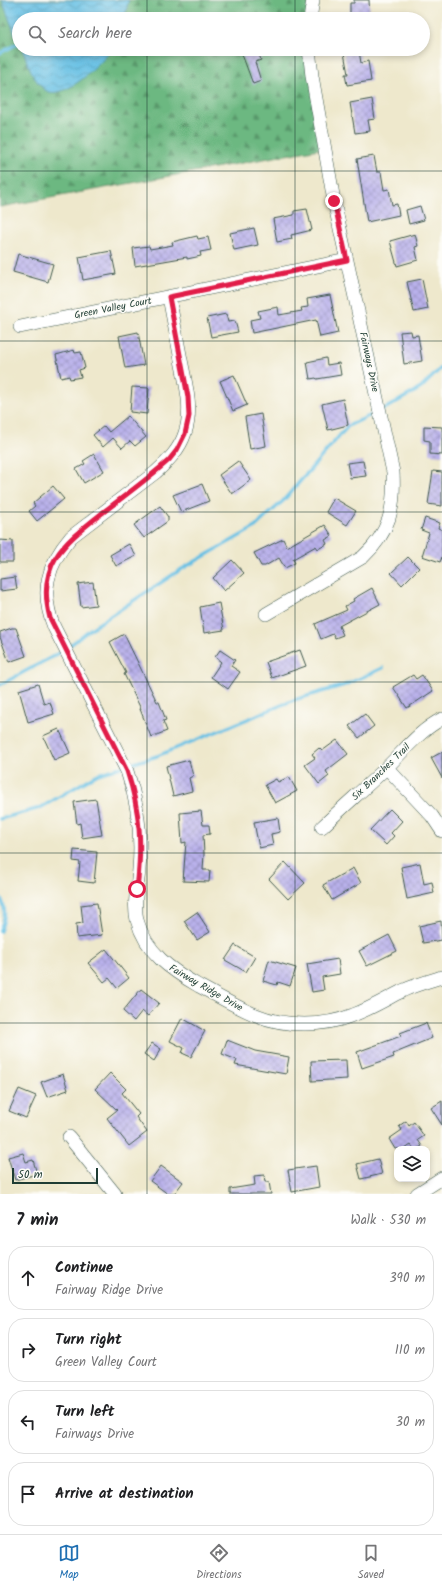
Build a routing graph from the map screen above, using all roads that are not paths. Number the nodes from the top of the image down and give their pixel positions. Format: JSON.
{"nodes":[{"id":1,"x":313,"y":0,"type":"edge"},
{"id":2,"x":311,"y":12,"type":"edge"},
{"id":3,"x":310,"y":56,"type":"edge"},
{"id":4,"x":347,"y":260,"type":"junction"},
{"id":5,"x":169,"y":297,"type":"junction"},
{"id":6,"x":20,"y":327,"type":"dead end"},
{"id":7,"x":266,"y":614,"type":"dead end"},
{"id":8,"x":442,"y":719,"type":"edge"},
{"id":9,"x":387,"y":768,"type":"junction"},
{"id":10,"x":322,"y":827,"type":"dead end"},
{"id":11,"x":442,"y":831,"type":"edge"},
{"id":12,"x":442,"y":977,"type":"edge"},
{"id":13,"x":68,"y":1137,"type":"dead end"},
{"id":14,"x":442,"y":1178,"type":"edge"},
{"id":15,"x":114,"y":1194,"type":"edge"},
{"id":16,"x":417,"y":1194,"type":"edge"}],
"edges":[{"from":1,"to":2,"type":"street"},
{"from":3,"to":4,"type":"street","name":"Fairways Drive"},
{"from":4,"to":5,"type":"street","name":"Green Valley Court"},
{"from":4,"to":7,"type":"street","name":"Fairways Drive"},
{"from":5,"to":6,"type":"street","name":"Green Valley Court"},
{"from":5,"to":12,"type":"street","name":"Fairway Ridge Drive"},
{"from":8,"to":9,"type":"street","name":"Six Branches Trail"},
{"from":9,"to":10,"type":"street","name":"Six Branches Trail"},
{"from":9,"to":11,"type":"street"},
{"from":13,"to":15,"type":"street"},
{"from":14,"to":16,"type":"street"}]}
